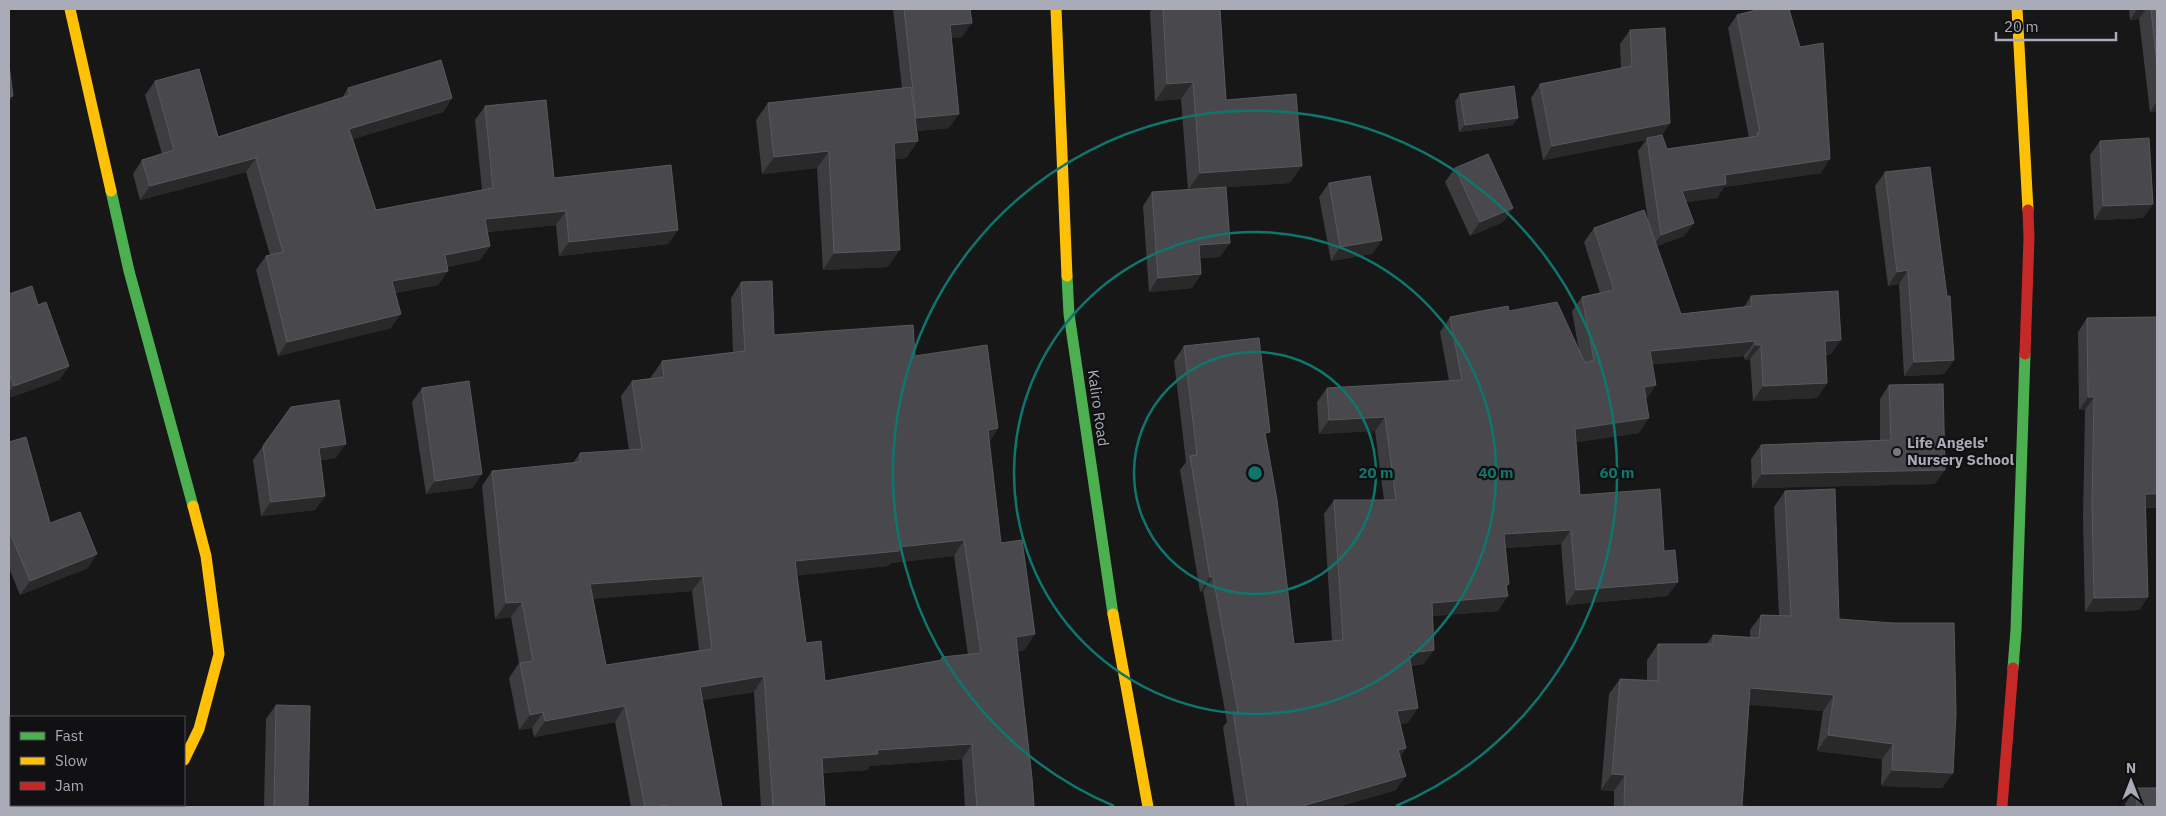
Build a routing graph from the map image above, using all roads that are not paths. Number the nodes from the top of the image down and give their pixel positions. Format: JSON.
{"nodes":[{"id":1,"x":70,"y":9,"type":"edge"},
{"id":2,"x":1056,"y":9,"type":"edge"},
{"id":3,"x":2017,"y":9,"type":"edge"},
{"id":4,"x":185,"y":758,"type":"edge"},
{"id":5,"x":1148,"y":807,"type":"edge"},
{"id":6,"x":2002,"y":807,"type":"edge"}],
"edges":[{"from":1,"to":4,"type":"street"},
{"from":2,"to":5,"type":"street","name":"Kaliro Road"},
{"from":3,"to":6,"type":"street"}]}
